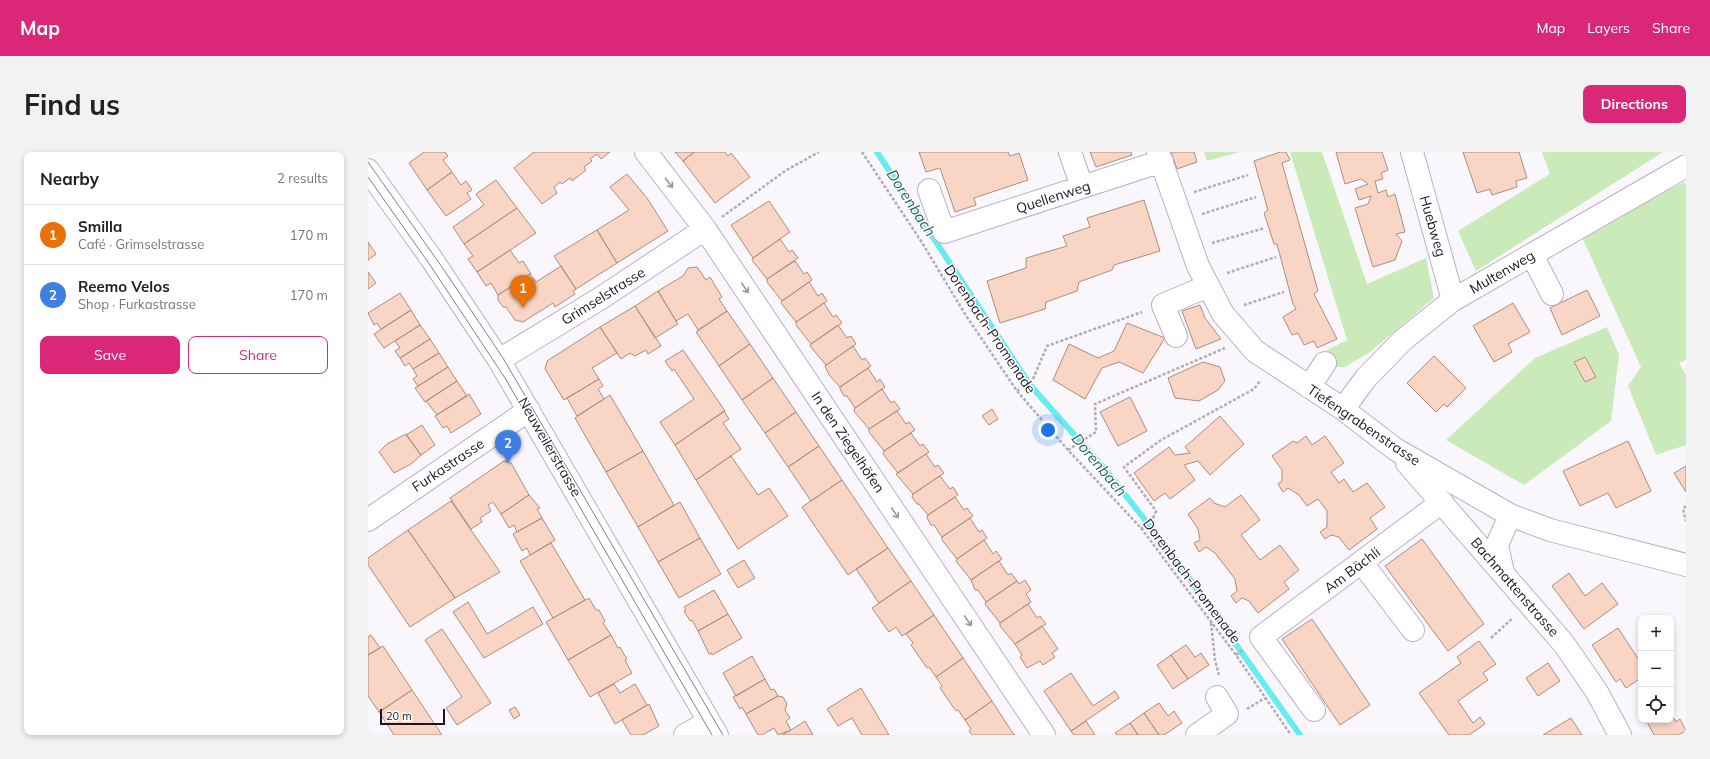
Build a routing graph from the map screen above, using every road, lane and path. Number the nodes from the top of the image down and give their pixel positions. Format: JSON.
{"nodes":[{"id":1,"x":646,"y":152,"type":"edge"},
{"id":2,"x":819,"y":152,"type":"edge"},
{"id":3,"x":862,"y":152,"type":"edge"},
{"id":4,"x":1070,"y":152,"type":"edge"},
{"id":5,"x":1412,"y":152,"type":"edge"},
{"id":6,"x":1160,"y":157,"type":"edge"},
{"id":7,"x":1686,"y":166,"type":"edge"},
{"id":8,"x":368,"y":170,"type":"edge"},
{"id":9,"x":1248,"y":175,"type":"dead end"},
{"id":10,"x":1082,"y":187,"type":"junction"},
{"id":11,"x":929,"y":190,"type":"dead end"},
{"id":12,"x":1256,"y":197,"type":"dead end"},
{"id":13,"x":1174,"y":198,"type":"junction"},
{"id":14,"x":1182,"y":219,"type":"junction"},
{"id":15,"x":1265,"y":228,"type":"dead end"},
{"id":16,"x":705,"y":229,"type":"junction"},
{"id":17,"x":1192,"y":249,"type":"junction"},
{"id":18,"x":1532,"y":255,"type":"junction"},
{"id":19,"x":1276,"y":257,"type":"dead end"},
{"id":20,"x":1207,"y":283,"type":"junction"},
{"id":21,"x":1284,"y":292,"type":"dead end"},
{"id":22,"x":1552,"y":294,"type":"dead end"},
{"id":23,"x":1453,"y":300,"type":"junction"},
{"id":24,"x":1163,"y":304,"type":"junction"},
{"id":25,"x":1222,"y":312,"type":"junction"},
{"id":26,"x":1176,"y":336,"type":"dead end"},
{"id":27,"x":1245,"y":339,"type":"junction"},
{"id":28,"x":499,"y":360,"type":"junction"},
{"id":29,"x":1325,"y":363,"type":"dead end"},
{"id":30,"x":1309,"y":387,"type":"junction"},
{"id":31,"x":1254,"y":389,"type":"dead end"},
{"id":32,"x":1017,"y":391,"type":"junction"},
{"id":33,"x":1343,"y":409,"type":"junction"},
{"id":34,"x":529,"y":410,"type":"junction"},
{"id":35,"x":1070,"y":449,"type":"junction"},
{"id":36,"x":1395,"y":449,"type":"junction"},
{"id":37,"x":1442,"y":502,"type":"junction"},
{"id":38,"x":1686,"y":506,"type":"edge"},
{"id":39,"x":1510,"y":515,"type":"junction"},
{"id":40,"x":368,"y":520,"type":"edge"},
{"id":41,"x":1686,"y":521,"type":"edge"},
{"id":42,"x":1141,"y":528,"type":"junction"},
{"id":43,"x":1362,"y":563,"type":"junction"},
{"id":44,"x":1686,"y":565,"type":"edge"},
{"id":45,"x":1502,"y":572,"type":"junction"},
{"id":46,"x":1529,"y":604,"type":"junction"},
{"id":47,"x":1211,"y":622,"type":"junction"},
{"id":48,"x":1413,"y":630,"type":"dead end"},
{"id":49,"x":1491,"y":638,"type":"dead end"},
{"id":50,"x":1216,"y":697,"type":"joint"},
{"id":51,"x":1314,"y":710,"type":"dead end"},
{"id":52,"x":713,"y":728,"type":"edge"},
{"id":53,"x":685,"y":735,"type":"edge"},
{"id":54,"x":1044,"y":735,"type":"edge"},
{"id":55,"x":1198,"y":735,"type":"edge"},
{"id":56,"x":1291,"y":735,"type":"edge"},
{"id":57,"x":1620,"y":735,"type":"edge"}],
"edges":[{"from":1,"to":16,"type":"street","name":"In den Ziegelhöfen","one_way":true},
{"from":2,"to":16,"type":"path"},
{"from":3,"to":32,"type":"path","name":"Dorenbach-Promenade"},
{"from":4,"to":10,"type":"street"},
{"from":5,"to":23,"type":"street","name":"Huebweg"},
{"from":6,"to":10,"type":"street","name":"Quellenweg"},
{"from":6,"to":13,"type":"street","name":"Tiefengrabenstrasse"},
{"from":7,"to":18,"type":"street","name":"Multenweg"},
{"from":8,"to":28,"type":"street","name":"Neuweilerstrasse"},
{"from":9,"to":13,"type":"path"},
{"from":10,"to":11,"type":"street","name":"Quellenweg"},
{"from":12,"to":14,"type":"path"},
{"from":13,"to":14,"type":"street","name":"Tiefengrabenstrasse"},
{"from":14,"to":17,"type":"street","name":"Tiefengrabenstrasse"},
{"from":15,"to":17,"type":"path"},
{"from":16,"to":28,"type":"street","name":"Grimselstrasse"},
{"from":16,"to":54,"type":"street","name":"In den Ziegelhöfen","one_way":true},
{"from":17,"to":20,"type":"street","name":"Tiefengrabenstrasse"},
{"from":18,"to":22,"type":"street"},
{"from":18,"to":23,"type":"street","name":"Multenweg"},
{"from":19,"to":20,"type":"path"},
{"from":20,"to":24,"type":"street"},
{"from":20,"to":25,"type":"street","name":"Tiefengrabenstrasse"},
{"from":21,"to":25,"type":"path"},
{"from":23,"to":33,"type":"street","name":"Multenweg"},
{"from":24,"to":26,"type":"street"},
{"from":24,"to":32,"type":"path"},
{"from":25,"to":27,"type":"street","name":"Tiefengrabenstrasse"},
{"from":27,"to":30,"type":"street","name":"Tiefengrabenstrasse"},
{"from":27,"to":35,"type":"path"},
{"from":28,"to":34,"type":"street","name":"Neuweilerstrasse"},
{"from":29,"to":30,"type":"street"},
{"from":30,"to":33,"type":"street","name":"Tiefengrabenstrasse"},
{"from":31,"to":42,"type":"path","bridge":true},
{"from":32,"to":35,"type":"path","name":"Dorenbach-Promenade"},
{"from":33,"to":36,"type":"street","name":"Tiefengrabenstrasse"},
{"from":34,"to":40,"type":"street","name":"Furkastrasse"},
{"from":34,"to":52,"type":"street","name":"Neuweilerstrasse"},
{"from":35,"to":42,"type":"path","name":"Dorenbach-Promenade"},
{"from":36,"to":37,"type":"street","name":"Bachmattenstrasse"},
{"from":36,"to":39,"type":"street","name":"Tiefengrabenstrasse"},
{"from":37,"to":43,"type":"street","name":"Am Bächli"},
{"from":37,"to":45,"type":"street","name":"Bachmattenstrasse"},
{"from":38,"to":41,"type":"path"},
{"from":39,"to":44,"type":"street","name":"Tiefengrabenstrasse"},
{"from":39,"to":45,"type":"street"},
{"from":42,"to":47,"type":"path","name":"Dorenbach-Promenade"},
{"from":43,"to":48,"type":"street"},
{"from":43,"to":51,"type":"street","name":"Am Bächli"},
{"from":45,"to":46,"type":"street","name":"Bachmattenstrasse"},
{"from":46,"to":49,"type":"path"},
{"from":46,"to":57,"type":"street","name":"Bachmattenstrasse"},
{"from":47,"to":50,"type":"path"},
{"from":47,"to":56,"type":"path","name":"Dorenbach-Promenade"},
{"from":50,"to":55,"type":"street"},
{"from":52,"to":53,"type":"street"}]}
